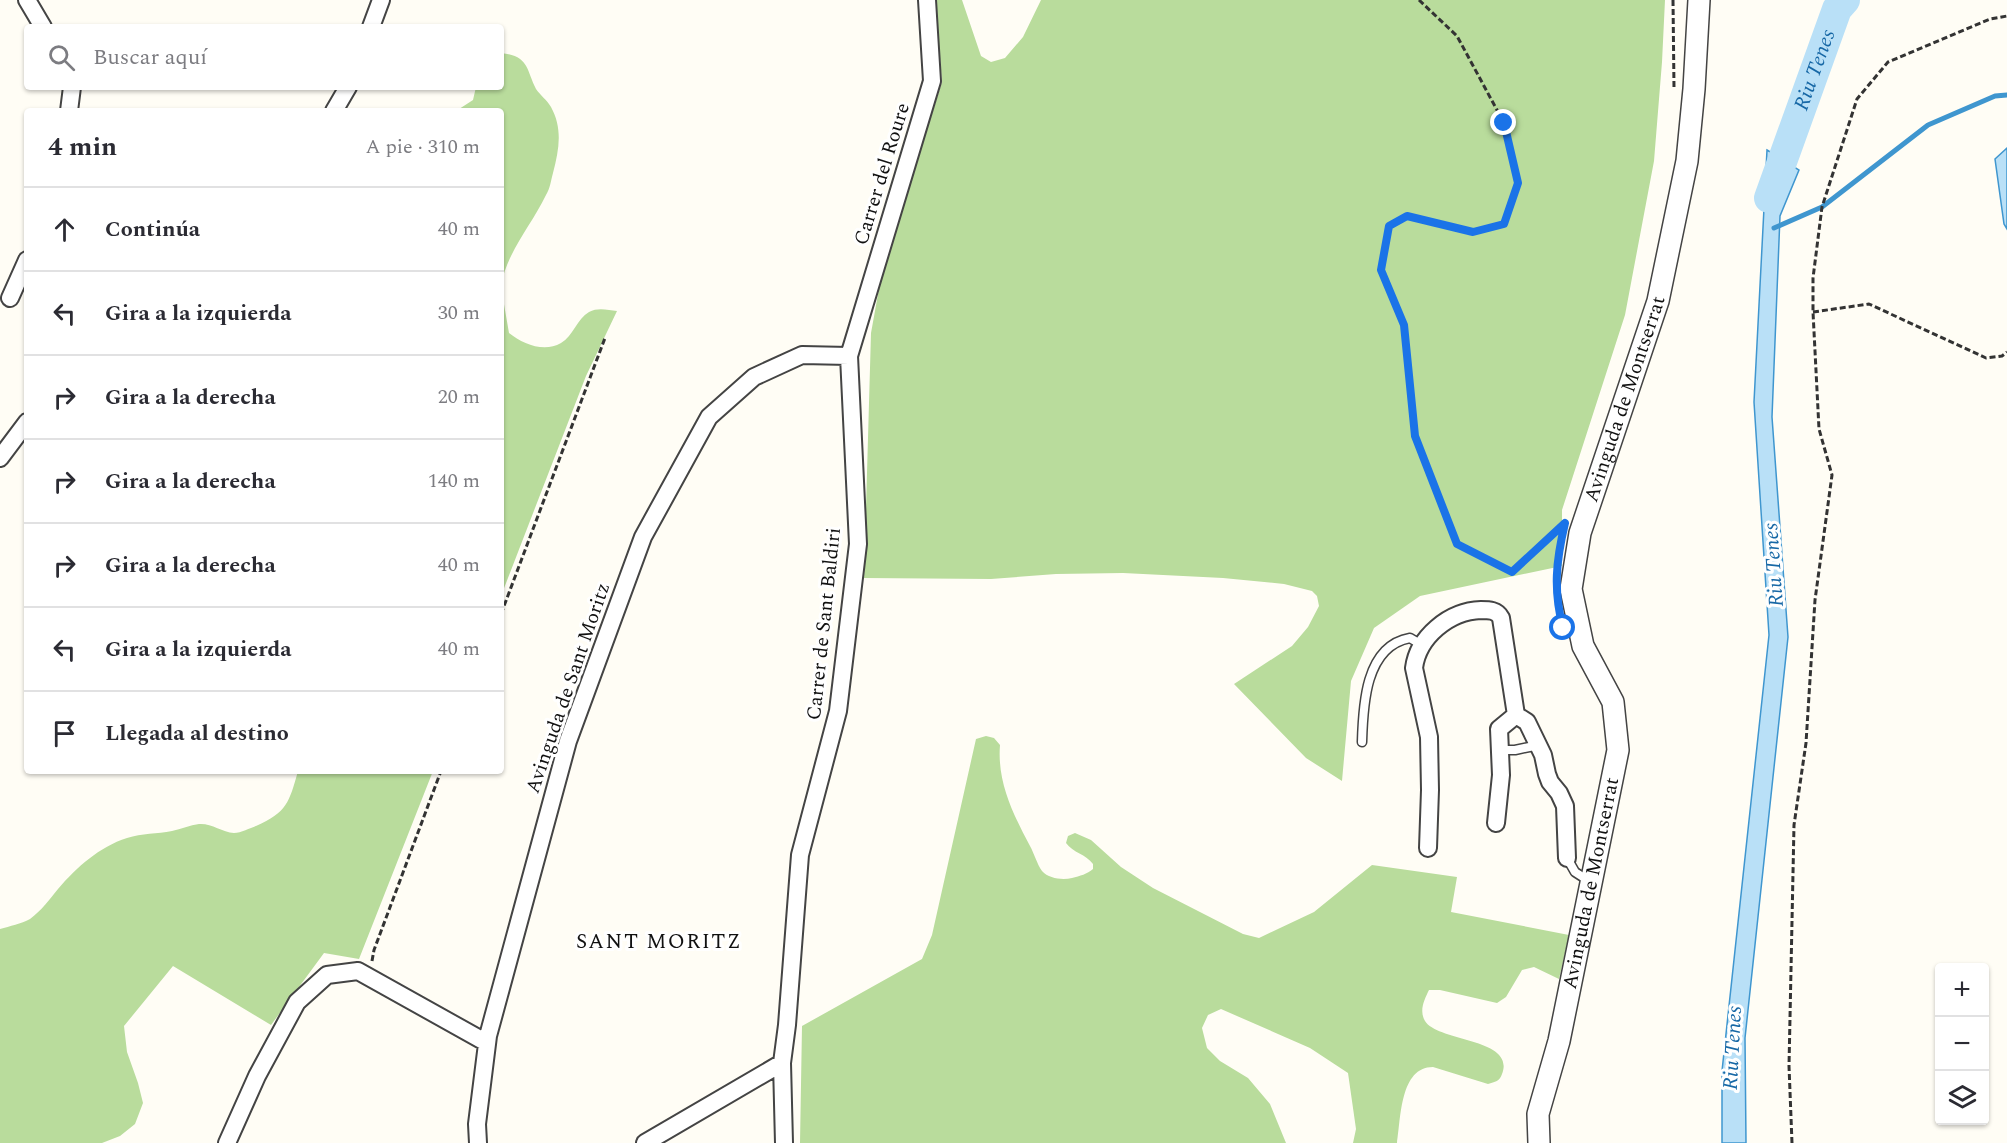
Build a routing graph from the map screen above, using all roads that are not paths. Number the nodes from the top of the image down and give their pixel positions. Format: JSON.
{"nodes":[{"id":1,"x":27,"y":0,"type":"edge"},
{"id":2,"x":381,"y":0,"type":"edge"},
{"id":3,"x":927,"y":0,"type":"edge"},
{"id":4,"x":1699,"y":0,"type":"edge"},
{"id":5,"x":41,"y":24,"type":"edge"},
{"id":6,"x":372,"y":24,"type":"edge"},
{"id":7,"x":72,"y":90,"type":"edge"},
{"id":8,"x":346,"y":90,"type":"edge"},
{"id":9,"x":69,"y":108,"type":"edge"},
{"id":10,"x":336,"y":108,"type":"edge"},
{"id":11,"x":24,"y":265,"type":"edge"},
{"id":12,"x":24,"y":294,"type":"edge"},
{"id":13,"x":5,"y":299,"type":"edge"},
{"id":14,"x":849,"y":356,"type":"junction"},
{"id":15,"x":24,"y":426,"type":"edge"},
{"id":16,"x":0,"y":458,"type":"edge"},
{"id":17,"x":1422,"y":645,"type":"junction"},
{"id":18,"x":1516,"y":715,"type":"junction"},
{"id":19,"x":1362,"y":742,"type":"dead end"},
{"id":20,"x":1539,"y":745,"type":"junction"},
{"id":21,"x":1499,"y":750,"type":"junction"},
{"id":22,"x":1496,"y":823,"type":"dead end"},
{"id":23,"x":1428,"y":848,"type":"dead end"},
{"id":24,"x":1567,"y":858,"type":"joint"},
{"id":25,"x":1592,"y":882,"type":"junction"},
{"id":26,"x":487,"y":1043,"type":"junction"},
{"id":27,"x":782,"y":1063,"type":"junction"},
{"id":28,"x":227,"y":1143,"type":"edge"},
{"id":29,"x":478,"y":1143,"type":"edge"},
{"id":30,"x":645,"y":1143,"type":"edge"},
{"id":31,"x":784,"y":1143,"type":"edge"},
{"id":32,"x":1539,"y":1143,"type":"edge"}],
"edges":[{"from":1,"to":5,"type":"street"},
{"from":2,"to":6,"type":"street"},
{"from":3,"to":14,"type":"street","name":"Carrer del Roure"},
{"from":4,"to":25,"type":"street","name":"Avinguda de Montserrat"},
{"from":7,"to":9,"type":"street"},
{"from":8,"to":10,"type":"street"},
{"from":11,"to":13,"type":"street"},
{"from":12,"to":13,"type":"street"},
{"from":14,"to":26,"type":"street","name":"Avinguda de Sant Moritz"},
{"from":14,"to":27,"type":"street","name":"Carrer de Sant Baldiri"},
{"from":15,"to":16,"type":"street"},
{"from":17,"to":18,"type":"street"},
{"from":17,"to":19,"type":"lane"},
{"from":17,"to":23,"type":"street"},
{"from":18,"to":20,"type":"street"},
{"from":18,"to":21,"type":"street"},
{"from":20,"to":21,"type":"lane"},
{"from":20,"to":24,"type":"street"},
{"from":21,"to":22,"type":"street"},
{"from":24,"to":25,"type":"lane"},
{"from":25,"to":32,"type":"street","name":"Avinguda de Montserrat"},
{"from":26,"to":28,"type":"street"},
{"from":26,"to":29,"type":"street","name":"Avinguda de Sant Moritz"},
{"from":27,"to":30,"type":"street"},
{"from":27,"to":31,"type":"street","name":"Carrer de Sant Baldiri"}]}
